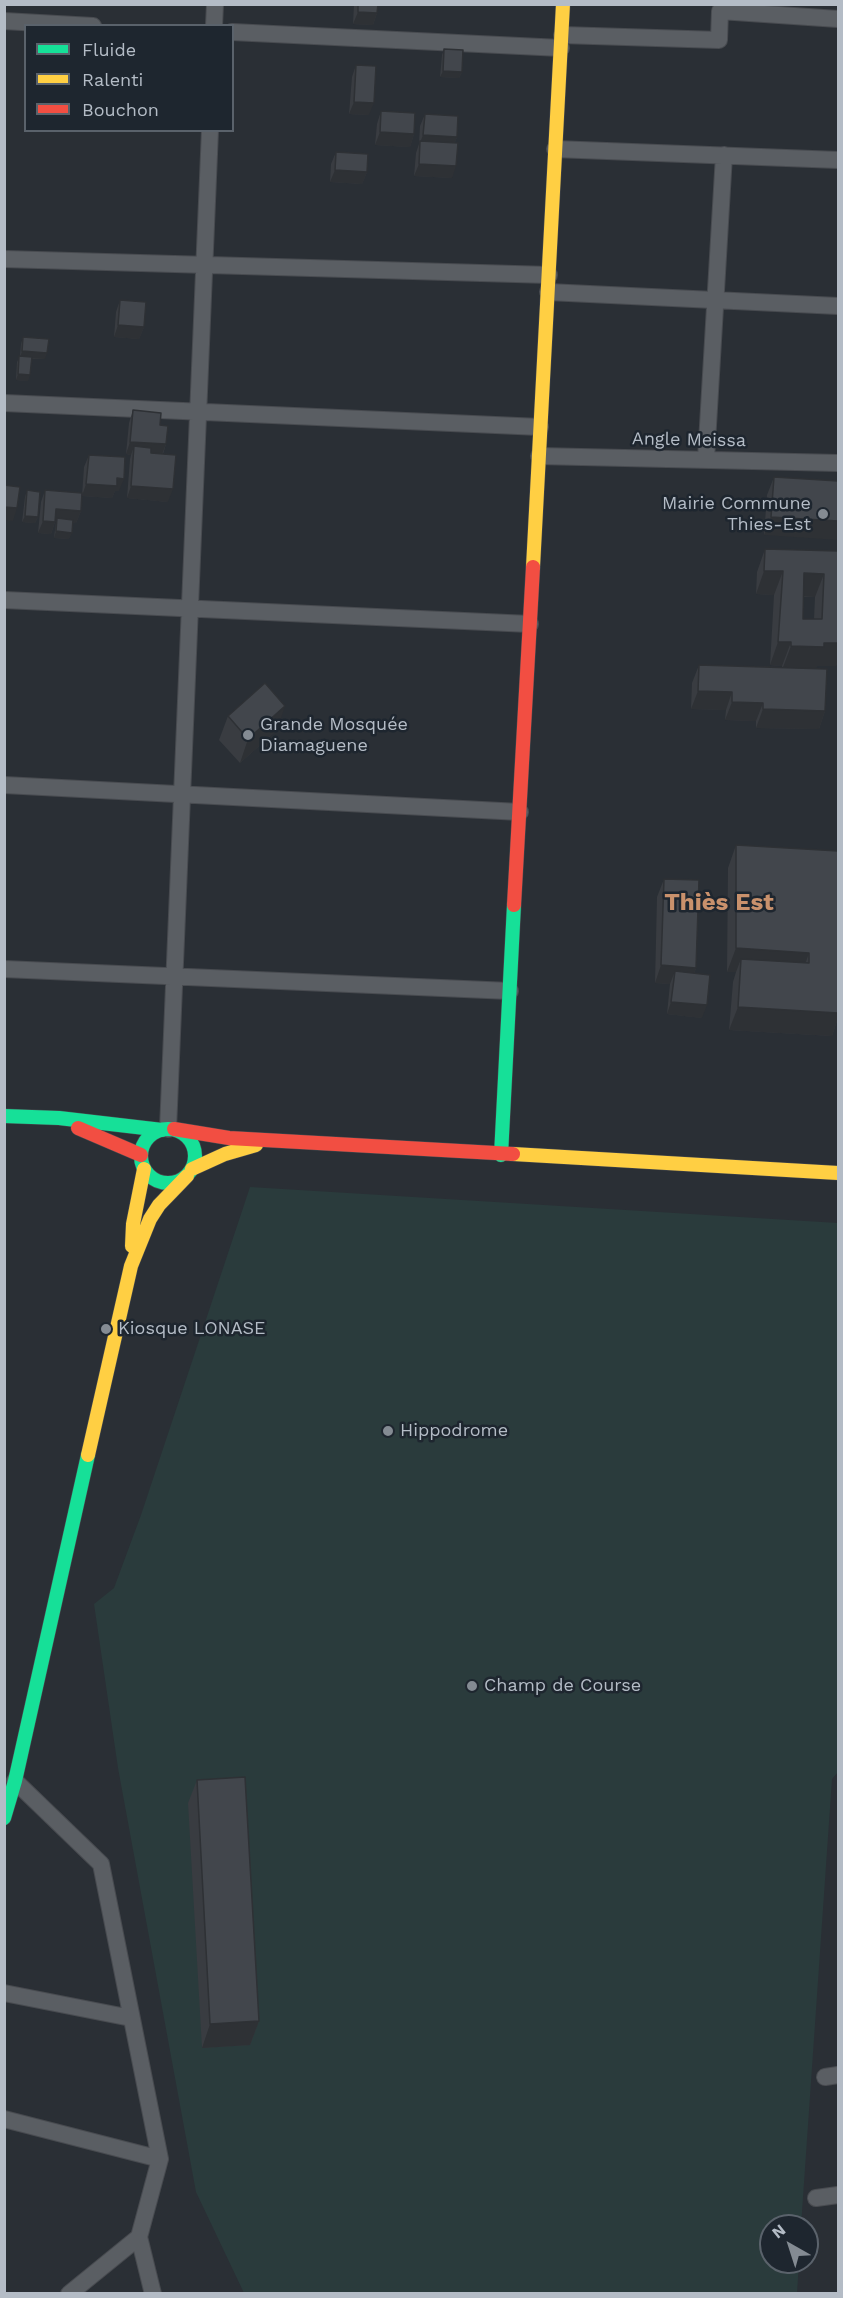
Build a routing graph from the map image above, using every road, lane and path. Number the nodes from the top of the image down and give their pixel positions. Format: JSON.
{"nodes":[{"id":1,"x":215,"y":4,"type":"edge"},
{"id":2,"x":563,"y":4,"type":"edge"},
{"id":3,"x":838,"y":19,"type":"edge"},
{"id":4,"x":4,"y":21,"type":"edge"},
{"id":5,"x":57,"y":24,"type":"edge"},
{"id":6,"x":214,"y":24,"type":"edge"},
{"id":7,"x":234,"y":32,"type":"edge"},
{"id":8,"x":561,"y":41,"type":"junction"},
{"id":9,"x":210,"y":132,"type":"edge"},
{"id":10,"x":555,"y":149,"type":"junction"},
{"id":11,"x":724,"y":155,"type":"junction"},
{"id":12,"x":838,"y":160,"type":"edge"},
{"id":13,"x":4,"y":260,"type":"edge"},
{"id":14,"x":204,"y":265,"type":"junction"},
{"id":15,"x":549,"y":275,"type":"junction"},
{"id":16,"x":548,"y":292,"type":"junction"},
{"id":17,"x":714,"y":300,"type":"junction"},
{"id":18,"x":838,"y":306,"type":"edge"},
{"id":19,"x":4,"y":404,"type":"edge"},
{"id":20,"x":198,"y":412,"type":"junction"},
{"id":21,"x":540,"y":427,"type":"junction"},
{"id":22,"x":539,"y":456,"type":"junction"},
{"id":23,"x":706,"y":459,"type":"junction"},
{"id":24,"x":838,"y":464,"type":"edge"},
{"id":25,"x":4,"y":600,"type":"edge"},
{"id":26,"x":190,"y":609,"type":"junction"},
{"id":27,"x":530,"y":624,"type":"junction"},
{"id":28,"x":4,"y":785,"type":"edge"},
{"id":29,"x":182,"y":793,"type":"junction"},
{"id":30,"x":520,"y":812,"type":"junction"},
{"id":31,"x":4,"y":969,"type":"edge"},
{"id":32,"x":174,"y":976,"type":"junction"},
{"id":33,"x":510,"y":991,"type":"junction"},
{"id":34,"x":4,"y":1116,"type":"edge"},
{"id":35,"x":59,"y":1118,"type":"junction"},
{"id":36,"x":168,"y":1129,"type":"junction"},
{"id":37,"x":269,"y":1140,"type":"junction"},
{"id":38,"x":501,"y":1155,"type":"junction"},
{"id":39,"x":143,"y":1162,"type":"junction"},
{"id":40,"x":189,"y":1173,"type":"junction"},
{"id":41,"x":838,"y":1173,"type":"edge"},
{"id":42,"x":131,"y":1266,"type":"junction"},
{"id":43,"x":15,"y":1781,"type":"junction"},
{"id":44,"x":4,"y":1818,"type":"edge"},
{"id":45,"x":4,"y":1993,"type":"edge"},
{"id":46,"x":131,"y":2018,"type":"junction"},
{"id":47,"x":4,"y":2119,"type":"edge"},
{"id":48,"x":160,"y":2159,"type":"junction"},
{"id":49,"x":838,"y":2195,"type":"edge"},
{"id":50,"x":816,"y":2198,"type":"dead end"},
{"id":51,"x":139,"y":2237,"type":"junction"},
{"id":52,"x":69,"y":2294,"type":"edge"},
{"id":53,"x":153,"y":2294,"type":"edge"}],
"edges":[{"from":1,"to":6,"type":"street"},
{"from":2,"to":8,"type":"main road"},
{"from":3,"to":8,"type":"street"},
{"from":4,"to":5,"type":"street"},
{"from":7,"to":8,"type":"street"},
{"from":8,"to":10,"type":"main road"},
{"from":9,"to":14,"type":"street"},
{"from":10,"to":11,"type":"street"},
{"from":10,"to":15,"type":"main road"},
{"from":11,"to":12,"type":"street"},
{"from":11,"to":17,"type":"street"},
{"from":13,"to":14,"type":"street"},
{"from":14,"to":15,"type":"street"},
{"from":14,"to":20,"type":"street"},
{"from":15,"to":16,"type":"main road"},
{"from":16,"to":17,"type":"street"},
{"from":16,"to":21,"type":"main road"},
{"from":17,"to":18,"type":"street"},
{"from":17,"to":23,"type":"street"},
{"from":19,"to":20,"type":"street"},
{"from":20,"to":21,"type":"street"},
{"from":20,"to":26,"type":"street"},
{"from":21,"to":22,"type":"main road"},
{"from":22,"to":23,"type":"street","name":"Angle Meissa"},
{"from":22,"to":27,"type":"main road"},
{"from":23,"to":24,"type":"street","name":"Angle Meissa"},
{"from":25,"to":26,"type":"street"},
{"from":26,"to":27,"type":"street"},
{"from":26,"to":29,"type":"street"},
{"from":27,"to":30,"type":"main road"},
{"from":28,"to":29,"type":"street"},
{"from":29,"to":30,"type":"street"},
{"from":29,"to":32,"type":"street"},
{"from":30,"to":33,"type":"main road"},
{"from":31,"to":32,"type":"street"},
{"from":32,"to":33,"type":"street"},
{"from":32,"to":36,"type":"street"},
{"from":33,"to":38,"type":"main road"},
{"from":34,"to":35,"type":"main road"},
{"from":35,"to":36,"type":"main road"},
{"from":35,"to":39,"type":"main road"},
{"from":36,"to":37,"type":"main road"},
{"from":36,"to":39,"type":"main road"},
{"from":36,"to":40,"type":"main road"},
{"from":37,"to":38,"type":"main road"},
{"from":37,"to":40,"type":"main road"},
{"from":38,"to":41,"type":"main road"},
{"from":39,"to":40,"type":"main road"},
{"from":39,"to":42,"type":"main road"},
{"from":40,"to":42,"type":"main road"},
{"from":42,"to":43,"type":"main road"},
{"from":43,"to":44,"type":"main road"},
{"from":43,"to":46,"type":"street"},
{"from":45,"to":46,"type":"street"},
{"from":46,"to":48,"type":"street"},
{"from":47,"to":48,"type":"street"},
{"from":48,"to":51,"type":"street"},
{"from":49,"to":50,"type":"street"},
{"from":51,"to":52,"type":"street"},
{"from":51,"to":53,"type":"street"}]}
